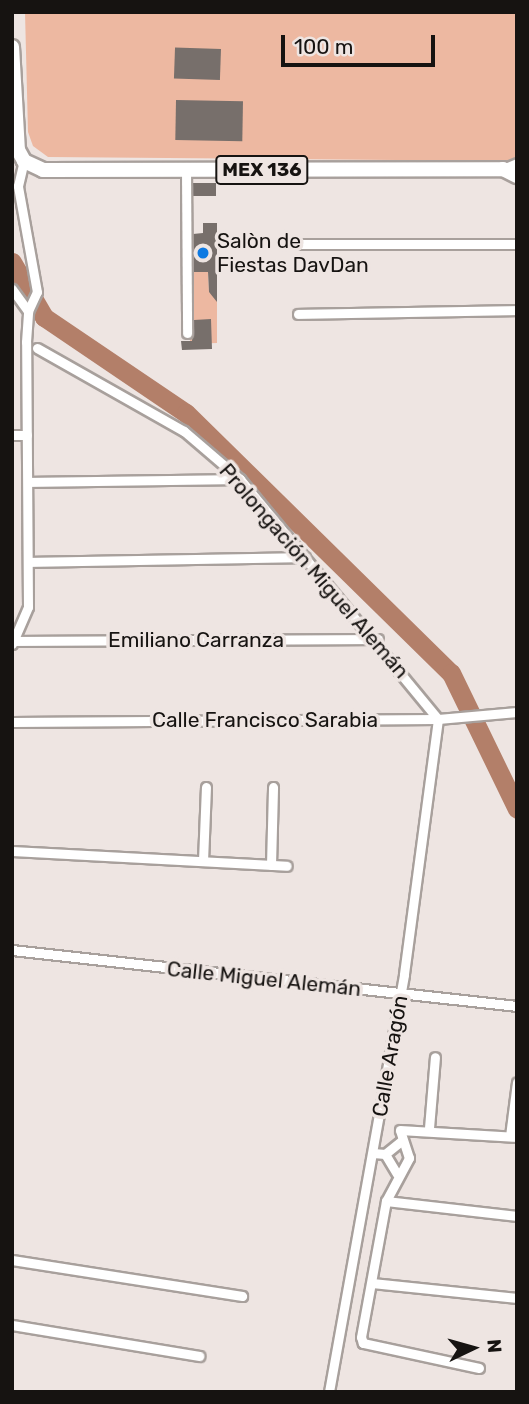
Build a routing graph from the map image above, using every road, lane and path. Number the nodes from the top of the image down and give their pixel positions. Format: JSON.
{"nodes":[{"id":1,"x":12,"y":47,"type":"edge"},
{"id":2,"x":24,"y":161,"type":"junction"},
{"id":3,"x":186,"y":171,"type":"junction"},
{"id":4,"x":513,"y":171,"type":"edge"},
{"id":5,"x":298,"y":244,"type":"dead end"},
{"id":6,"x":517,"y":244,"type":"edge"},
{"id":7,"x":12,"y":289,"type":"edge"},
{"id":8,"x":33,"y":303,"type":"junction"},
{"id":9,"x":517,"y":310,"type":"edge"},
{"id":10,"x":298,"y":314,"type":"dead end"},
{"id":11,"x":187,"y":333,"type":"dead end"},
{"id":12,"x":37,"y":348,"type":"dead end"},
{"id":13,"x":12,"y":435,"type":"edge"},
{"id":14,"x":27,"y":435,"type":"junction"},
{"id":15,"x":240,"y":479,"type":"junction"},
{"id":16,"x":27,"y":482,"type":"junction"},
{"id":17,"x":305,"y":557,"type":"junction"},
{"id":18,"x":29,"y":562,"type":"junction"},
{"id":19,"x":378,"y":639,"type":"junction"},
{"id":20,"x":13,"y":642,"type":"edge"},
{"id":21,"x":517,"y":712,"type":"edge"},
{"id":22,"x":443,"y":718,"type":"junction"},
{"id":23,"x":12,"y":722,"type":"edge"},
{"id":24,"x":273,"y":786,"type":"dead end"},
{"id":25,"x":206,"y":787,"type":"dead end"},
{"id":26,"x":12,"y":851,"type":"edge"},
{"id":27,"x":203,"y":861,"type":"junction"},
{"id":28,"x":271,"y":865,"type":"junction"},
{"id":29,"x":287,"y":866,"type":"dead end"},
{"id":30,"x":12,"y":950,"type":"edge"},
{"id":31,"x":400,"y":992,"type":"junction"},
{"id":32,"x":517,"y":1006,"type":"edge"},
{"id":33,"x":435,"y":1057,"type":"dead end"},
{"id":34,"x":517,"y":1082,"type":"edge"},
{"id":35,"x":429,"y":1128,"type":"junction"},
{"id":36,"x":513,"y":1137,"type":"edge"},
{"id":37,"x":402,"y":1140,"type":"junction"},
{"id":38,"x":373,"y":1153,"type":"junction"},
{"id":39,"x":384,"y":1154,"type":"junction"},
{"id":40,"x":397,"y":1174,"type":"junction"},
{"id":41,"x":386,"y":1201,"type":"junction"},
{"id":42,"x":517,"y":1216,"type":"edge"},
{"id":43,"x":12,"y":1260,"type":"edge"},
{"id":44,"x":372,"y":1283,"type":"junction"},
{"id":45,"x":242,"y":1296,"type":"dead end"},
{"id":46,"x":517,"y":1298,"type":"edge"},
{"id":47,"x":12,"y":1325,"type":"edge"},
{"id":48,"x":199,"y":1356,"type":"dead end"},
{"id":49,"x":480,"y":1368,"type":"dead end"},
{"id":50,"x":329,"y":1392,"type":"edge"}],
"edges":[{"from":1,"to":2,"type":"main road"},
{"from":2,"to":3,"type":"main road","number":"MEX 136"},
{"from":2,"to":8,"type":"street"},
{"from":3,"to":4,"type":"main road","number":"MEX 136"},
{"from":3,"to":11,"type":"street"},
{"from":5,"to":6,"type":"street"},
{"from":7,"to":8,"type":"street"},
{"from":8,"to":14,"type":"street"},
{"from":9,"to":10,"type":"street"},
{"from":12,"to":15,"type":"street","name":"Prolongación Miguel Alemán"},
{"from":13,"to":14,"type":"street"},
{"from":14,"to":16,"type":"street"},
{"from":15,"to":16,"type":"street"},
{"from":15,"to":17,"type":"street","name":"Prolongación Miguel Alemán"},
{"from":16,"to":18,"type":"street"},
{"from":17,"to":18,"type":"street"},
{"from":17,"to":19,"type":"street","name":"Prolongación Miguel Alemán"},
{"from":18,"to":20,"type":"street"},
{"from":19,"to":20,"type":"street","name":"Emiliano Carranza"},
{"from":19,"to":22,"type":"street","name":"Prolongación Miguel Alemán"},
{"from":21,"to":22,"type":"street","name":"Calle Francisco Sarabia"},
{"from":22,"to":23,"type":"street","name":"Calle Francisco Sarabia"},
{"from":22,"to":31,"type":"street","name":"Calle Aragón"},
{"from":24,"to":28,"type":"street"},
{"from":25,"to":27,"type":"street"},
{"from":26,"to":27,"type":"street"},
{"from":27,"to":28,"type":"street"},
{"from":28,"to":29,"type":"street"},
{"from":30,"to":31,"type":"street","name":"Calle Miguel Alemán"},
{"from":31,"to":32,"type":"street","name":"Calle Miguel Alemán"},
{"from":31,"to":38,"type":"street","name":"Calle Aragón"},
{"from":33,"to":35,"type":"street"},
{"from":34,"to":36,"type":"street"},
{"from":35,"to":36,"type":"street"},
{"from":35,"to":37,"type":"street"},
{"from":37,"to":39,"type":"street"},
{"from":37,"to":40,"type":"street"},
{"from":38,"to":39,"type":"street"},
{"from":38,"to":50,"type":"street","name":"Calle Aragón"},
{"from":39,"to":40,"type":"street"},
{"from":40,"to":41,"type":"street"},
{"from":41,"to":42,"type":"street"},
{"from":41,"to":44,"type":"street"},
{"from":43,"to":45,"type":"street"},
{"from":44,"to":46,"type":"street"},
{"from":44,"to":49,"type":"street"},
{"from":47,"to":48,"type":"street"}]}
